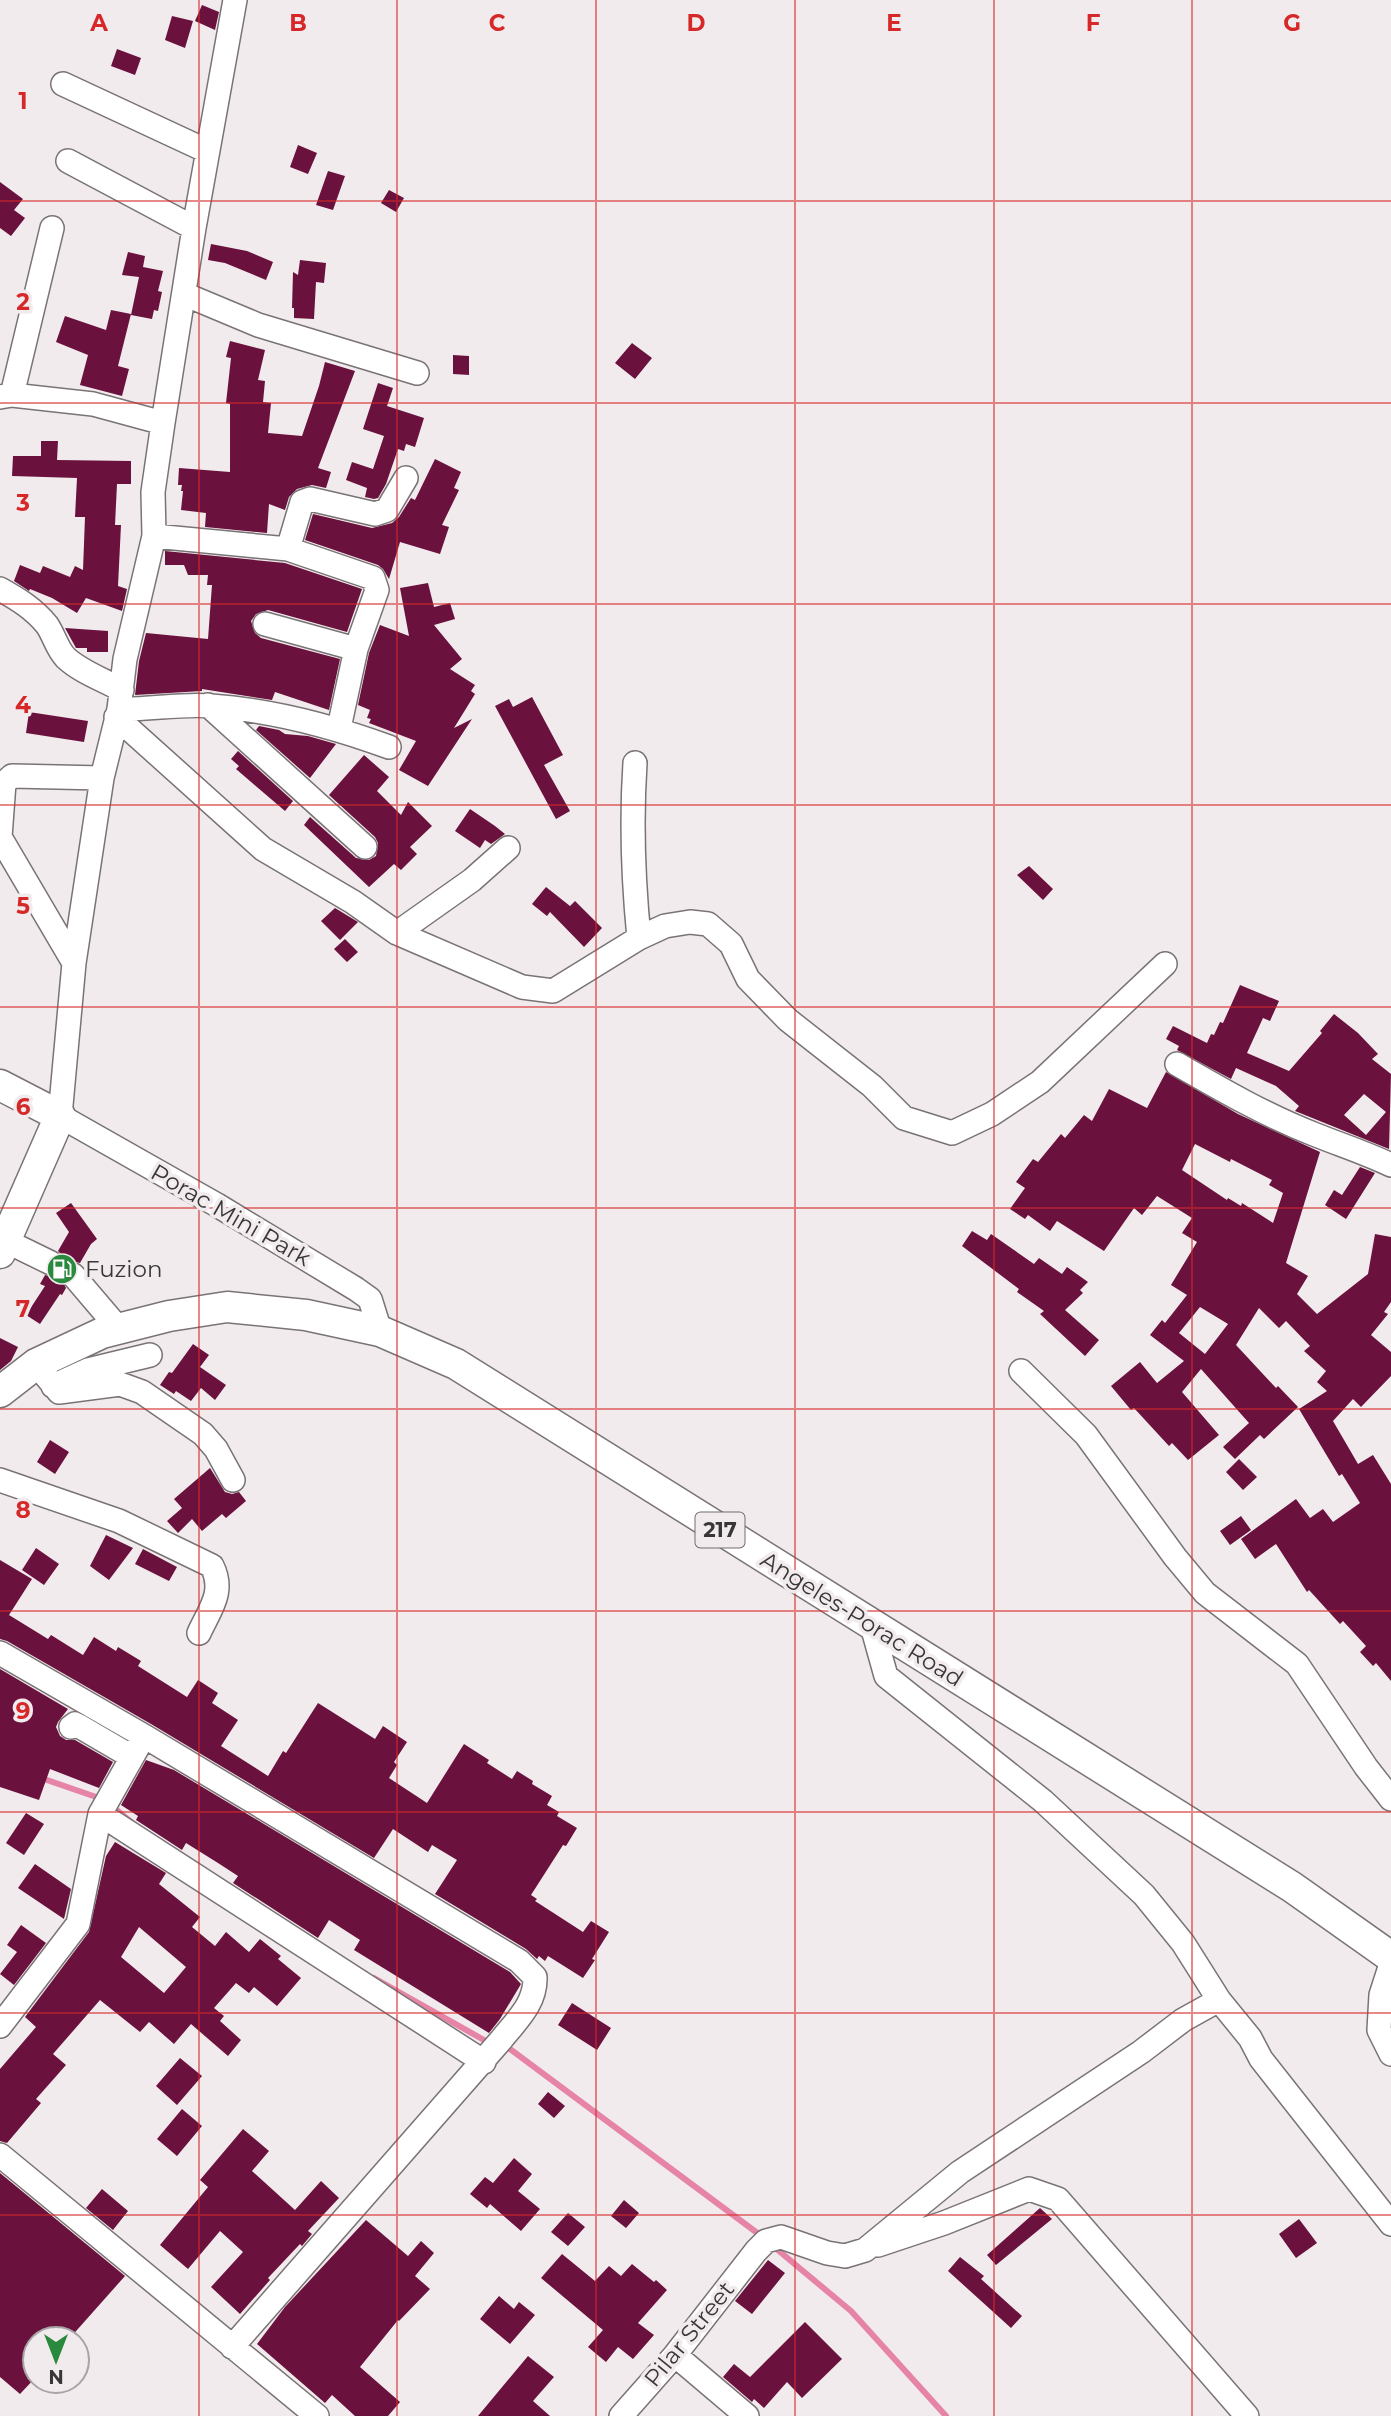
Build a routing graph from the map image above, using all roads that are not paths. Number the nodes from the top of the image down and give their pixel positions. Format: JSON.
{"nodes":[{"id":1,"x":235,"y":0,"type":"edge"},
{"id":2,"x":63,"y":83,"type":"dead end"},
{"id":3,"x":208,"y":152,"type":"junction"},
{"id":4,"x":68,"y":161,"type":"dead end"},
{"id":5,"x":52,"y":228,"type":"dead end"},
{"id":6,"x":194,"y":228,"type":"junction"},
{"id":7,"x":184,"y":293,"type":"junction"},
{"id":8,"x":417,"y":373,"type":"dead end"},
{"id":9,"x":6,"y":396,"type":"edge"},
{"id":10,"x":163,"y":423,"type":"junction"},
{"id":11,"x":406,"y":478,"type":"dead end"},
{"id":12,"x":154,"y":536,"type":"junction"},
{"id":13,"x":288,"y":549,"type":"junction"},
{"id":14,"x":0,"y":589,"type":"edge"},
{"id":15,"x":265,"y":624,"type":"dead end"},
{"id":16,"x":356,"y":649,"type":"junction"},
{"id":17,"x":208,"y":705,"type":"junction"},
{"id":18,"x":119,"y":706,"type":"junction"},
{"id":19,"x":339,"y":728,"type":"junction"},
{"id":20,"x":389,"y":747,"type":"dead end"},
{"id":21,"x":635,"y":763,"type":"dead end"},
{"id":22,"x":102,"y":778,"type":"junction"},
{"id":23,"x":365,"y":847,"type":"dead end"},
{"id":24,"x":508,"y":848,"type":"dead end"},
{"id":25,"x":397,"y":933,"type":"junction"},
{"id":26,"x":639,"y":938,"type":"junction"},
{"id":27,"x":75,"y":963,"type":"junction"},
{"id":28,"x":1165,"y":964,"type":"dead end"},
{"id":29,"x":1177,"y":1064,"type":"dead end"},
{"id":30,"x":0,"y":1085,"type":"edge"},
{"id":31,"x":60,"y":1116,"type":"junction"},
{"id":32,"x":1391,"y":1165,"type":"edge"},
{"id":33,"x":3,"y":1247,"type":"edge"},
{"id":34,"x":51,"y":1263,"type":"dead end"},
{"id":35,"x":73,"y":1275,"type":"dead end"},
{"id":36,"x":119,"y":1329,"type":"junction"},
{"id":37,"x":380,"y":1331,"type":"junction"},
{"id":38,"x":150,"y":1355,"type":"dead end"},
{"id":39,"x":1021,"y":1371,"type":"dead end"},
{"id":40,"x":44,"y":1375,"type":"junction"},
{"id":41,"x":0,"y":1392,"type":"edge"},
{"id":42,"x":0,"y":1480,"type":"edge"},
{"id":43,"x":233,"y":1480,"type":"dead end"},
{"id":44,"x":872,"y":1626,"type":"junction"},
{"id":45,"x":199,"y":1633,"type":"dead end"},
{"id":46,"x":0,"y":1653,"type":"edge"},
{"id":47,"x":71,"y":1727,"type":"dead end"},
{"id":48,"x":144,"y":1736,"type":"junction"},
{"id":49,"x":132,"y":1757,"type":"junction"},
{"id":50,"x":1391,"y":1799,"type":"edge"},
{"id":51,"x":100,"y":1814,"type":"junction"},
{"id":52,"x":1391,"y":1957,"type":"edge"},
{"id":53,"x":1391,"y":1964,"type":"edge"},
{"id":54,"x":1219,"y":2000,"type":"junction"},
{"id":55,"x":0,"y":2026,"type":"edge"},
{"id":56,"x":1391,"y":2054,"type":"edge"},
{"id":57,"x":484,"y":2062,"type":"junction"},
{"id":58,"x":0,"y":2155,"type":"edge"},
{"id":59,"x":1391,"y":2224,"type":"edge"},
{"id":60,"x":865,"y":2249,"type":"junction"},
{"id":61,"x":232,"y":2347,"type":"junction"},
{"id":62,"x":675,"y":2355,"type":"junction"},
{"id":63,"x":317,"y":2416,"type":"edge"},
{"id":64,"x":621,"y":2416,"type":"edge"},
{"id":65,"x":747,"y":2416,"type":"edge"},
{"id":66,"x":1247,"y":2416,"type":"edge"}],
"edges":[{"from":1,"to":3,"type":"street"},
{"from":2,"to":3,"type":"street"},
{"from":3,"to":6,"type":"street"},
{"from":4,"to":6,"type":"street"},
{"from":5,"to":9,"type":"street"},
{"from":6,"to":7,"type":"street"},
{"from":7,"to":8,"type":"street"},
{"from":7,"to":10,"type":"street"},
{"from":9,"to":10,"type":"street"},
{"from":10,"to":12,"type":"street"},
{"from":11,"to":13,"type":"street"},
{"from":12,"to":13,"type":"street"},
{"from":12,"to":18,"type":"street"},
{"from":13,"to":16,"type":"street"},
{"from":14,"to":18,"type":"street"},
{"from":15,"to":16,"type":"street"},
{"from":16,"to":19,"type":"street"},
{"from":17,"to":18,"type":"street"},
{"from":17,"to":19,"type":"street"},
{"from":17,"to":23,"type":"street"},
{"from":18,"to":22,"type":"street"},
{"from":18,"to":25,"type":"street"},
{"from":19,"to":20,"type":"street"},
{"from":21,"to":26,"type":"street"},
{"from":22,"to":27,"type":"street"},
{"from":22,"to":27,"type":"street"},
{"from":24,"to":25,"type":"street"},
{"from":25,"to":26,"type":"street"},
{"from":26,"to":28,"type":"street"},
{"from":27,"to":31,"type":"street"},
{"from":29,"to":32,"type":"street"},
{"from":30,"to":31,"type":"main road"},
{"from":31,"to":33,"type":"main road"},
{"from":31,"to":37,"type":"street","name":"Porac Mini Park"},
{"from":33,"to":34,"type":"street"},
{"from":35,"to":36,"type":"street"},
{"from":36,"to":37,"type":"main road","name":"Angeles-Porac Road","number":"217"},
{"from":36,"to":40,"type":"main road","name":"Angeles-Porac Road","number":"217"},
{"from":37,"to":44,"type":"main road","name":"Angeles-Porac Road","number":"217"},
{"from":38,"to":40,"type":"street"},
{"from":39,"to":50,"type":"street"},
{"from":40,"to":41,"type":"main road","name":"Angeles-Porac Road","number":"217"},
{"from":40,"to":43,"type":"street"},
{"from":42,"to":45,"type":"street"},
{"from":44,"to":52,"type":"main road","name":"Angeles-Porac Road","number":"217"},
{"from":44,"to":54,"type":"street"},
{"from":46,"to":48,"type":"street"},
{"from":47,"to":49,"type":"street"},
{"from":48,"to":49,"type":"street"},
{"from":48,"to":57,"type":"street"},
{"from":49,"to":51,"type":"street"},
{"from":51,"to":55,"type":"street"},
{"from":51,"to":57,"type":"street"},
{"from":53,"to":56,"type":"street"},
{"from":54,"to":59,"type":"street"},
{"from":54,"to":60,"type":"street"},
{"from":57,"to":61,"type":"street"},
{"from":58,"to":61,"type":"street"},
{"from":60,"to":62,"type":"street","name":"Pilar Street"},
{"from":60,"to":66,"type":"street"},
{"from":61,"to":63,"type":"street"},
{"from":62,"to":64,"type":"street","name":"Pilar Street"},
{"from":62,"to":65,"type":"street"}]}
